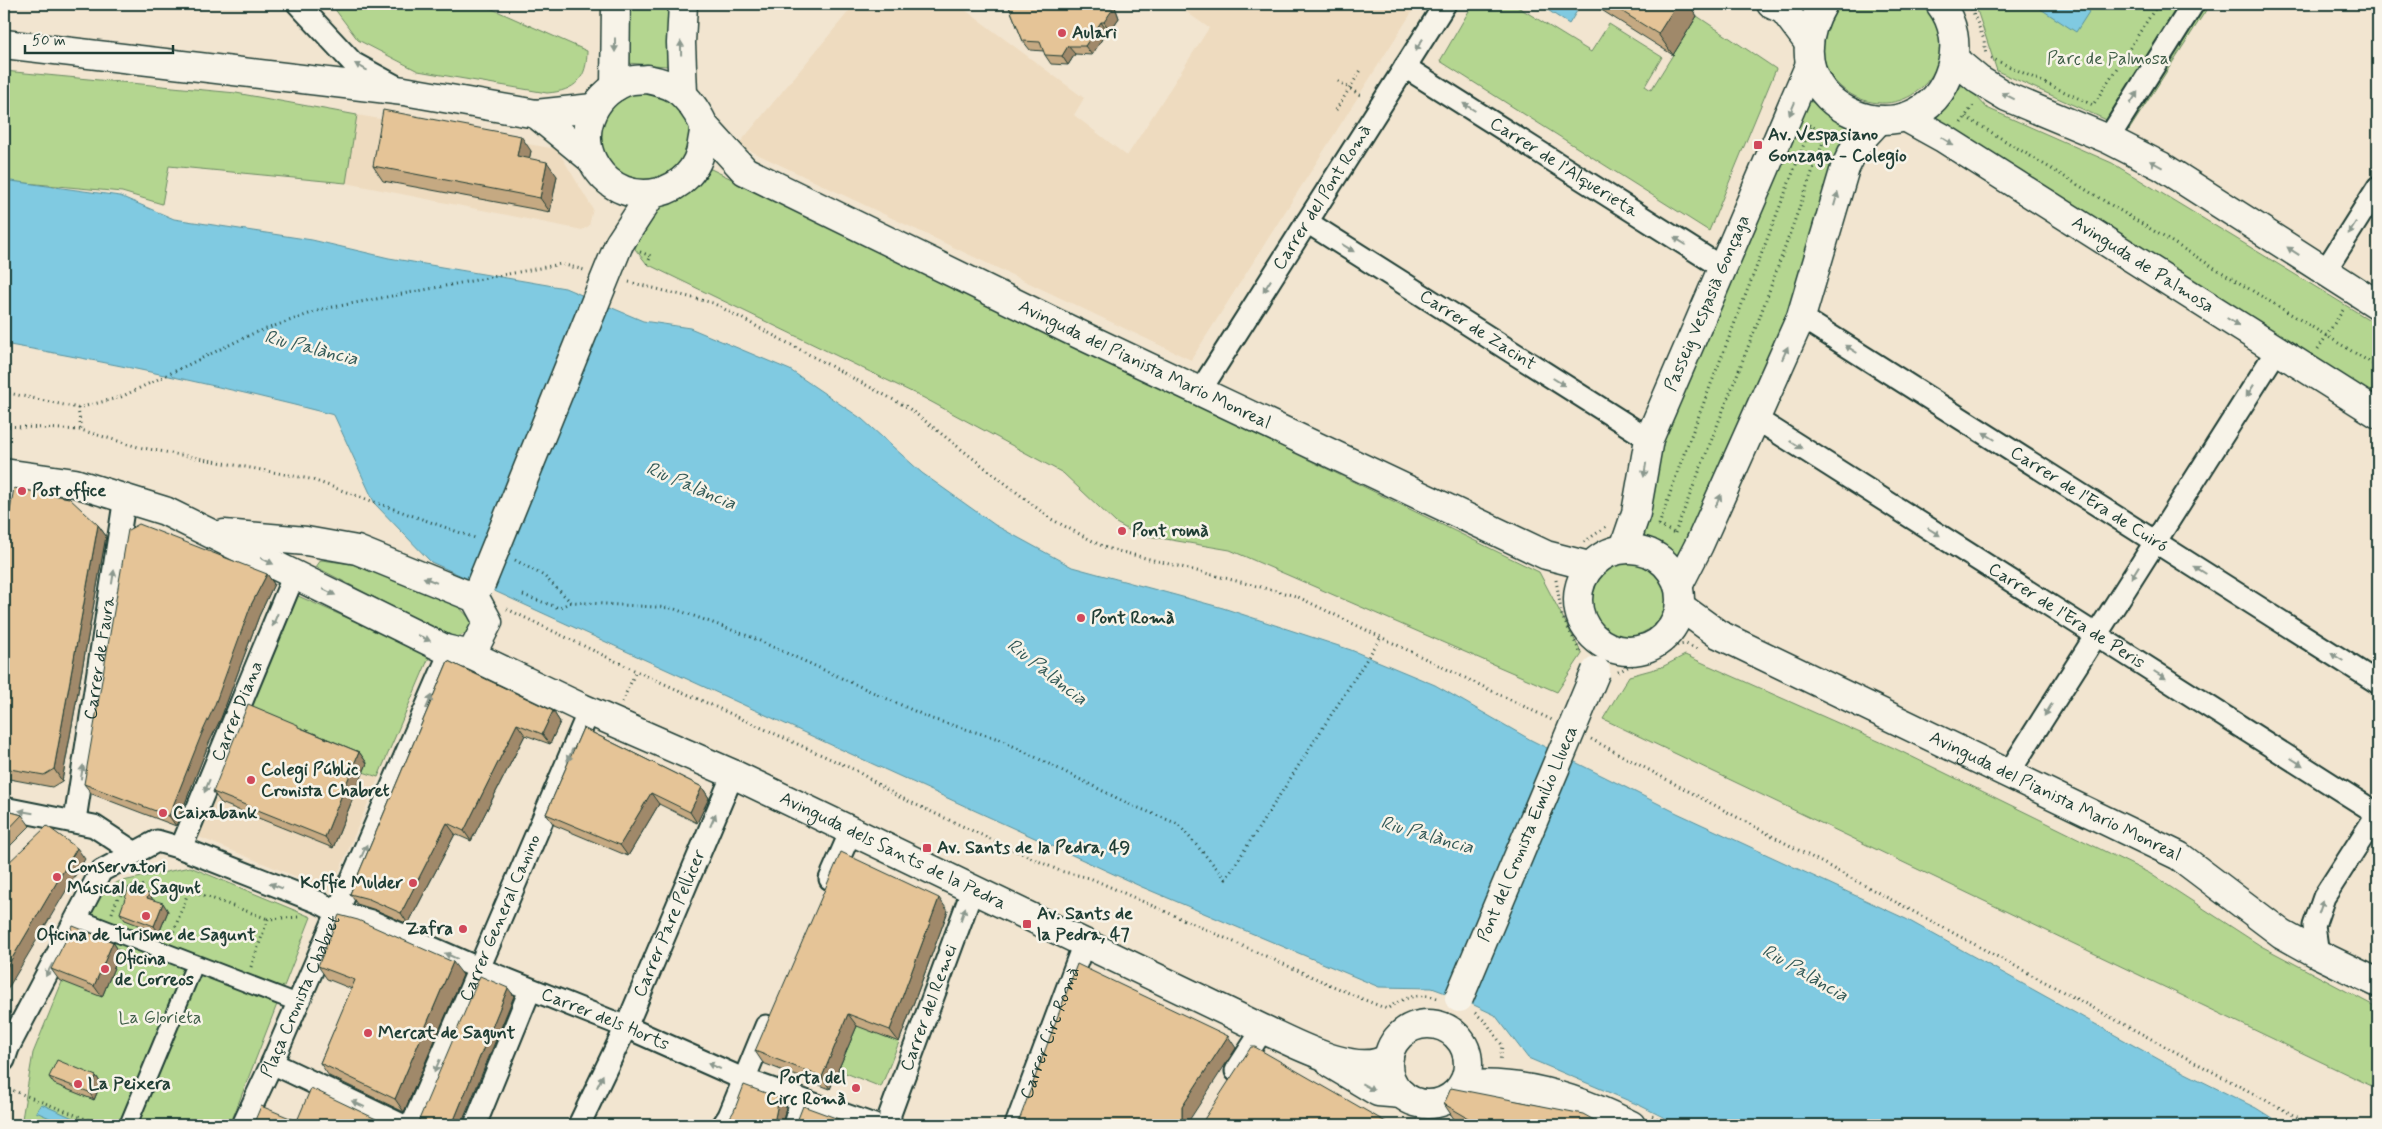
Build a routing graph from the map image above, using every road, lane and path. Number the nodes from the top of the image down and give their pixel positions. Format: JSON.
{"nodes":[{"id":1,"x":298,"y":4,"type":"edge"},
{"id":2,"x":616,"y":4,"type":"edge"},
{"id":3,"x":683,"y":4,"type":"edge"},
{"id":4,"x":1445,"y":4,"type":"edge"},
{"id":5,"x":1771,"y":4,"type":"edge"},
{"id":6,"x":1823,"y":4,"type":"edge"},
{"id":7,"x":1940,"y":4,"type":"edge"},
{"id":8,"x":1970,"y":4,"type":"edge"},
{"id":9,"x":2158,"y":4,"type":"edge"},
{"id":10,"x":2193,"y":4,"type":"edge"},
{"id":11,"x":4,"y":44,"type":"edge"},
{"id":12,"x":1809,"y":53,"type":"junction"},
{"id":13,"x":1954,"y":59,"type":"junction"},
{"id":14,"x":1405,"y":67,"type":"junction"},
{"id":15,"x":1361,"y":70,"type":"dead end"},
{"id":16,"x":1338,"y":81,"type":"dead end"},
{"id":17,"x":1987,"y":84,"type":"junction"},
{"id":18,"x":616,"y":87,"type":"junction"},
{"id":19,"x":1350,"y":88,"type":"junction"},
{"id":20,"x":404,"y":91,"type":"junction"},
{"id":21,"x":683,"y":93,"type":"junction"},
{"id":22,"x":1360,"y":95,"type":"dead end"},
{"id":23,"x":593,"y":108,"type":"junction"},
{"id":24,"x":1336,"y":110,"type":"dead end"},
{"id":25,"x":536,"y":114,"type":"junction"},
{"id":26,"x":1905,"y":117,"type":"junction"},
{"id":27,"x":1966,"y":117,"type":"junction"},
{"id":28,"x":1878,"y":121,"type":"junction"},
{"id":29,"x":704,"y":126,"type":"junction"},
{"id":30,"x":1802,"y":127,"type":"junction"},
{"id":31,"x":2108,"y":139,"type":"junction"},
{"id":32,"x":1824,"y":142,"type":"junction"},
{"id":33,"x":1949,"y":142,"type":"junction"},
{"id":34,"x":1851,"y":156,"type":"junction"},
{"id":35,"x":591,"y":159,"type":"junction"},
{"id":36,"x":745,"y":171,"type":"junction"},
{"id":37,"x":682,"y":182,"type":"junction"},
{"id":38,"x":614,"y":186,"type":"junction"},
{"id":39,"x":2378,"y":187,"type":"edge"},
{"id":40,"x":650,"y":195,"type":"junction"},
{"id":41,"x":1307,"y":222,"type":"junction"},
{"id":42,"x":619,"y":244,"type":"junction"},
{"id":43,"x":1721,"y":267,"type":"junction"},
{"id":44,"x":590,"y":271,"type":"dead end"},
{"id":45,"x":2325,"y":271,"type":"junction"},
{"id":46,"x":628,"y":281,"type":"dead end"},
{"id":47,"x":2367,"y":298,"type":"edge"},
{"id":48,"x":1801,"y":317,"type":"junction"},
{"id":49,"x":2327,"y":335,"type":"junction"},
{"id":50,"x":2276,"y":350,"type":"junction"},
{"id":51,"x":2378,"y":367,"type":"edge"},
{"id":52,"x":2305,"y":368,"type":"junction"},
{"id":53,"x":1200,"y":391,"type":"junction"},
{"id":54,"x":4,"y":392,"type":"edge"},
{"id":55,"x":78,"y":408,"type":"junction"},
{"id":56,"x":2378,"y":414,"type":"edge"},
{"id":57,"x":1755,"y":418,"type":"junction"},
{"id":58,"x":4,"y":426,"type":"edge"},
{"id":59,"x":81,"y":430,"type":"junction"},
{"id":60,"x":1650,"y":438,"type":"junction"},
{"id":61,"x":8,"y":473,"type":"edge"},
{"id":62,"x":125,"y":497,"type":"junction"},
{"id":63,"x":1648,"y":519,"type":"junction"},
{"id":64,"x":4,"y":521,"type":"edge"},
{"id":65,"x":208,"y":532,"type":"junction"},
{"id":66,"x":1675,"y":533,"type":"dead end"},
{"id":67,"x":306,"y":540,"type":"junction"},
{"id":68,"x":477,"y":540,"type":"dead end"},
{"id":69,"x":2155,"y":541,"type":"junction"},
{"id":70,"x":1624,"y":548,"type":"junction"},
{"id":71,"x":1546,"y":555,"type":"junction"},
{"id":72,"x":1583,"y":556,"type":"junction"},
{"id":73,"x":511,"y":558,"type":"dead end"},
{"id":74,"x":294,"y":575,"type":"junction"},
{"id":75,"x":478,"y":591,"type":"junction"},
{"id":76,"x":1577,"y":592,"type":"junction"},
{"id":77,"x":523,"y":595,"type":"dead end"},
{"id":78,"x":1680,"y":596,"type":"junction"},
{"id":79,"x":571,"y":602,"type":"junction"},
{"id":80,"x":504,"y":608,"type":"dead end"},
{"id":81,"x":2096,"y":634,"type":"junction"},
{"id":82,"x":1591,"y":636,"type":"junction"},
{"id":83,"x":1381,"y":637,"type":"junction"},
{"id":84,"x":1666,"y":637,"type":"junction"},
{"id":85,"x":1711,"y":643,"type":"junction"},
{"id":86,"x":1625,"y":652,"type":"junction"},
{"id":87,"x":461,"y":653,"type":"junction"},
{"id":88,"x":636,"y":671,"type":"junction"},
{"id":89,"x":1604,"y":674,"type":"junction"},
{"id":90,"x":2378,"y":683,"type":"edge"},
{"id":91,"x":601,"y":716,"type":"junction"},
{"id":92,"x":1558,"y":723,"type":"dead end"},
{"id":93,"x":1584,"y":736,"type":"dead end"},
{"id":94,"x":733,"y":774,"type":"junction"},
{"id":95,"x":2008,"y":774,"type":"junction"},
{"id":96,"x":4,"y":808,"type":"edge"},
{"id":97,"x":2378,"y":813,"type":"edge"},
{"id":98,"x":66,"y":819,"type":"junction"},
{"id":99,"x":851,"y":831,"type":"junction"},
{"id":100,"x":37,"y":837,"type":"edge"},
{"id":101,"x":181,"y":848,"type":"junction"},
{"id":102,"x":135,"y":853,"type":"junction"},
{"id":103,"x":189,"y":890,"type":"junction"},
{"id":104,"x":972,"y":891,"type":"junction"},
{"id":105,"x":822,"y":898,"type":"edge"},
{"id":106,"x":77,"y":918,"type":"junction"},
{"id":107,"x":268,"y":919,"type":"junction"},
{"id":108,"x":333,"y":920,"type":"junction"},
{"id":109,"x":106,"y":929,"type":"junction"},
{"id":110,"x":1084,"y":943,"type":"junction"},
{"id":111,"x":166,"y":952,"type":"junction"},
{"id":112,"x":2318,"y":954,"type":"junction"},
{"id":113,"x":195,"y":964,"type":"junction"},
{"id":114,"x":478,"y":968,"type":"junction"},
{"id":115,"x":245,"y":983,"type":"junction"},
{"id":116,"x":2378,"y":983,"type":"edge"},
{"id":117,"x":530,"y":990,"type":"junction"},
{"id":118,"x":1459,"y":998,"type":"junction"},
{"id":119,"x":298,"y":1002,"type":"junction"},
{"id":120,"x":776,"y":1004,"type":"edge"},
{"id":121,"x":1428,"y":1023,"type":"junction"},
{"id":122,"x":626,"y":1027,"type":"junction"},
{"id":123,"x":1263,"y":1029,"type":"junction"},
{"id":124,"x":1459,"y":1037,"type":"junction"},
{"id":125,"x":1312,"y":1051,"type":"junction"},
{"id":126,"x":1389,"y":1058,"type":"junction"},
{"id":127,"x":4,"y":1060,"type":"edge"},
{"id":128,"x":272,"y":1064,"type":"junction"},
{"id":129,"x":1465,"y":1077,"type":"junction"},
{"id":130,"x":743,"y":1079,"type":"junction"},
{"id":131,"x":1227,"y":1085,"type":"edge"},
{"id":132,"x":1497,"y":1085,"type":"junction"},
{"id":133,"x":4,"y":1087,"type":"edge"},
{"id":134,"x":1402,"y":1094,"type":"junction"},
{"id":135,"x":801,"y":1100,"type":"junction"},
{"id":136,"x":1433,"y":1115,"type":"edge"},
{"id":137,"x":101,"y":1125,"type":"edge"},
{"id":138,"x":128,"y":1125,"type":"edge"},
{"id":139,"x":243,"y":1125,"type":"edge"},
{"id":140,"x":402,"y":1125,"type":"edge"},
{"id":141,"x":412,"y":1125,"type":"edge"},
{"id":142,"x":475,"y":1125,"type":"edge"},
{"id":143,"x":579,"y":1125,"type":"edge"},
{"id":144,"x":723,"y":1125,"type":"edge"},
{"id":145,"x":794,"y":1125,"type":"edge"},
{"id":146,"x":874,"y":1125,"type":"edge"},
{"id":147,"x":890,"y":1125,"type":"edge"},
{"id":148,"x":1016,"y":1125,"type":"edge"},
{"id":149,"x":1631,"y":1125,"type":"edge"},
{"id":150,"x":2312,"y":1125,"type":"edge"}],
"edges":[{"from":20,"to":1,"type":"street","one_way":true},
{"from":2,"to":18,"type":"street","one_way":true},
{"from":21,"to":3,"type":"street","one_way":true},
{"from":4,"to":14,"type":"street","name":"Carrer del Pont Romà","one_way":true},
{"from":5,"to":12,"type":"street"},
{"from":6,"to":12,"type":"street","name":"Passeig Vespasià Gonçaga"},
{"from":7,"to":13,"type":"street"},
{"from":8,"to":9,"type":"path"},
{"from":31,"to":10,"type":"street","one_way":true},
{"from":11,"to":20,"type":"street"},
{"from":12,"to":28,"type":"street"},
{"from":12,"to":30,"type":"street","name":"Passeig Vespasià Gonçaga","one_way":true},
{"from":13,"to":17,"type":"street"},
{"from":13,"to":26,"type":"street"},
{"from":14,"to":41,"type":"street","name":"Carrer del Pont Romà"},
{"from":43,"to":14,"type":"street","name":"Carrer de l’Alquerieta","one_way":true},
{"from":15,"to":19,"type":"path"},
{"from":16,"to":19,"type":"path"},
{"from":17,"to":27,"type":"path"},
{"from":31,"to":17,"type":"street","one_way":true},
{"from":18,"to":21,"type":"street"},
{"from":18,"to":23,"type":"street"},
{"from":19,"to":22,"type":"path"},
{"from":19,"to":24,"type":"path"},
{"from":20,"to":25,"type":"street"},
{"from":21,"to":29,"type":"street"},
{"from":23,"to":25,"type":"street"},
{"from":23,"to":35,"type":"street"},
{"from":25,"to":35,"type":"street"},
{"from":26,"to":28,"type":"street"},
{"from":26,"to":33,"type":"street","name":"Avinguda de Palmosa","one_way":true},
{"from":27,"to":33,"type":"path"},
{"from":27,"to":49,"type":"path"},
{"from":28,"to":34,"type":"street"},
{"from":29,"to":36,"type":"street","name":"Avinguda del Pianista Mario Monreal"},
{"from":29,"to":37,"type":"street"},
{"from":30,"to":32,"type":"path"},
{"from":30,"to":43,"type":"street","name":"Passeig Vespasià Gonçaga"},
{"from":30,"to":63,"type":"path"},
{"from":45,"to":31,"type":"street","one_way":true},
{"from":32,"to":34,"type":"path"},
{"from":32,"to":66,"type":"path"},
{"from":33,"to":50,"type":"street","name":"Avinguda de Palmosa","one_way":true},
{"from":48,"to":34,"type":"street","one_way":true},
{"from":35,"to":38,"type":"street"},
{"from":36,"to":37,"type":"street","name":"Avinguda del Pianista Mario Monreal"},
{"from":36,"to":53,"type":"street","name":"Avinguda del Pianista Mario Monreal"},
{"from":37,"to":40,"type":"street"},
{"from":38,"to":40,"type":"street"},
{"from":38,"to":42,"type":"street"},
{"from":39,"to":45,"type":"street","one_way":true},
{"from":40,"to":42,"type":"street"},
{"from":41,"to":53,"type":"street","name":"Carrer del Pont Romà","one_way":true},
{"from":41,"to":60,"type":"street","name":"Carrer de Zacint","one_way":true},
{"from":42,"to":75,"type":"street","bridge":true},
{"from":43,"to":60,"type":"street","name":"Passeig Vespasià Gonçaga"},
{"from":44,"to":55,"type":"path"},
{"from":45,"to":47,"type":"street"},
{"from":46,"to":83,"type":"path"},
{"from":47,"to":49,"type":"path"},
{"from":57,"to":48,"type":"street","one_way":true},
{"from":69,"to":48,"type":"street","name":"Carrer de l'Era de Cuiró","one_way":true},
{"from":49,"to":51,"type":"path"},
{"from":49,"to":52,"type":"path"},
{"from":50,"to":52,"type":"street","name":"Avinguda de Palmosa"},
{"from":50,"to":69,"type":"street","one_way":true},
{"from":52,"to":56,"type":"street","name":"Avinguda de Palmosa"},
{"from":53,"to":71,"type":"street","name":"Avinguda del Pianista Mario Monreal"},
{"from":54,"to":55,"type":"path"},
{"from":55,"to":59,"type":"path"},
{"from":78,"to":57,"type":"street","one_way":true},
{"from":57,"to":81,"type":"street","name":"Carrer de l'Era de Peris","one_way":true},
{"from":58,"to":59,"type":"path"},
{"from":59,"to":68,"type":"path"},
{"from":60,"to":63,"type":"street","name":"Passeig Vespasià Gonçaga","one_way":true},
{"from":61,"to":62,"type":"street","name":"Avinguda dels Sants de la Pedra"},
{"from":61,"to":64,"type":"street"},
{"from":62,"to":65,"type":"street","name":"Avinguda dels Sants de la Pedra"},
{"from":98,"to":62,"type":"street","name":"Carrer de Faura","one_way":true},
{"from":63,"to":70,"type":"street","name":"Passeig Vespasià Gonçaga"},
{"from":63,"to":72,"type":"path"},
{"from":65,"to":67,"type":"street","name":"Avinguda dels Sants de la Pedra"},
{"from":65,"to":74,"type":"street","name":"Avinguda dels Sants de la Pedra","one_way":true},
{"from":67,"to":74,"type":"street"},
{"from":75,"to":67,"type":"street","name":"Avinguda dels Sants de la Pedra","one_way":true},
{"from":69,"to":81,"type":"street","one_way":true},
{"from":90,"to":69,"type":"street","name":"Carrer de l'Era de Cuiró","one_way":true},
{"from":70,"to":72,"type":"street"},
{"from":70,"to":78,"type":"street"},
{"from":71,"to":72,"type":"street","name":"Avinguda del Pianista Mario Monreal"},
{"from":71,"to":76,"type":"street","name":"Avinguda del Pianista Mario Monreal"},
{"from":71,"to":89,"type":"path"},
{"from":72,"to":76,"type":"street"},
{"from":73,"to":79,"type":"path"},
{"from":74,"to":87,"type":"street","name":"Avinguda dels Sants de la Pedra","one_way":true},
{"from":74,"to":101,"type":"street","name":"Carrer Diana","one_way":true},
{"from":75,"to":87,"type":"street"},
{"from":76,"to":82,"type":"street"},
{"from":77,"to":79,"type":"path"},
{"from":78,"to":84,"type":"street"},
{"from":78,"to":85,"type":"street","name":"Avinguda del Pianista Mario Monreal"},
{"from":79,"to":83,"type":"path"},
{"from":80,"to":88,"type":"path"},
{"from":81,"to":95,"type":"street","one_way":true},
{"from":81,"to":97,"type":"street","name":"Carrer de l'Era de Peris","one_way":true},
{"from":82,"to":86,"type":"street"},
{"from":82,"to":89,"type":"street"},
{"from":83,"to":92,"type":"path"},
{"from":84,"to":85,"type":"street","name":"Avinguda del Pianista Mario Monreal"},
{"from":84,"to":86,"type":"street"},
{"from":85,"to":89,"type":"path"},
{"from":85,"to":95,"type":"street","name":"Avinguda del Pianista Mario Monreal"},
{"from":86,"to":89,"type":"street"},
{"from":87,"to":91,"type":"street","name":"Avinguda dels Sants de la Pedra"},
{"from":108,"to":87,"type":"street","one_way":true},
{"from":88,"to":91,"type":"path"},
{"from":88,"to":118,"type":"path"},
{"from":89,"to":118,"type":"street","name":"Pont del Cronista Emilio Llueca","bridge":true},
{"from":91,"to":94,"type":"street","name":"Avinguda dels Sants de la Pedra"},
{"from":91,"to":114,"type":"street","name":"Carrer General Canino","one_way":true},
{"from":93,"to":150,"type":"path"},
{"from":94,"to":99,"type":"street","name":"Avinguda dels Sants de la Pedra"},
{"from":122,"to":94,"type":"street","name":"Carrer Pare Pellicer","one_way":true},
{"from":95,"to":112,"type":"street","name":"Avinguda del Pianista Mario Monreal"},
{"from":98,"to":96,"type":"street","one_way":true},
{"from":112,"to":97,"type":"street","one_way":true},
{"from":98,"to":100,"type":"street"},
{"from":98,"to":102,"type":"street"},
{"from":99,"to":104,"type":"street","name":"Avinguda dels Sants de la Pedra"},
{"from":99,"to":105,"type":"street"},
{"from":101,"to":102,"type":"street","name":"Plaça Cronista Chabret"},
{"from":108,"to":101,"type":"street","name":"Plaça Cronista Chabret","one_way":true},
{"from":102,"to":106,"type":"street","name":"Plaça Cronista Chabret"},
{"from":103,"to":107,"type":"path"},
{"from":103,"to":109,"type":"path"},
{"from":103,"to":111,"type":"path"},
{"from":104,"to":110,"type":"street","name":"Avinguda dels Sants de la Pedra"},
{"from":147,"to":104,"type":"street","name":"Carrer del Remei","one_way":true},
{"from":106,"to":109,"type":"street"},
{"from":106,"to":127,"type":"street","name":"Plaça Cronista Chabret","one_way":true},
{"from":107,"to":108,"type":"path"},
{"from":107,"to":115,"type":"path"},
{"from":114,"to":108,"type":"street","name":"Carrer dels Horts","one_way":true},
{"from":108,"to":119,"type":"street","name":"Plaça Cronista Chabret"},
{"from":109,"to":111,"type":"street"},
{"from":110,"to":123,"type":"street","name":"Avinguda dels Sants de la Pedra"},
{"from":110,"to":148,"type":"street","name":"Carrer Circ Romà"},
{"from":111,"to":113,"type":"street"},
{"from":112,"to":116,"type":"street","name":"Avinguda del Pianista Mario Monreal"},
{"from":113,"to":115,"type":"street"},
{"from":113,"to":138,"type":"street"},
{"from":114,"to":117,"type":"street","name":"Carrer dels Horts"},
{"from":114,"to":141,"type":"street","name":"Carrer General Canino","one_way":true},
{"from":115,"to":119,"type":"street"},
{"from":117,"to":122,"type":"street","name":"Carrer dels Horts"},
{"from":117,"to":142,"type":"street"},
{"from":118,"to":121,"type":"street","name":"Pont del Cronista Emilio Llueca"},
{"from":118,"to":124,"type":"street","name":"Pont del Cronista Emilio Llueca"},
{"from":118,"to":132,"type":"path"},
{"from":119,"to":128,"type":"street","name":"Plaça Cronista Chabret"},
{"from":120,"to":130,"type":"street"},
{"from":121,"to":124,"type":"street"},
{"from":121,"to":126,"type":"street"},
{"from":130,"to":122,"type":"street","name":"Carrer dels Horts","one_way":true},
{"from":143,"to":122,"type":"street","name":"Carrer Pare Pellicer","one_way":true},
{"from":123,"to":125,"type":"street","name":"Avinguda dels Sants de la Pedra"},
{"from":123,"to":131,"type":"street"},
{"from":124,"to":129,"type":"street"},
{"from":125,"to":126,"type":"street"},
{"from":125,"to":134,"type":"street","one_way":true},
{"from":126,"to":134,"type":"street"},
{"from":128,"to":139,"type":"street","name":"Plaça Cronista Chabret"},
{"from":140,"to":128,"type":"street","one_way":true},
{"from":129,"to":132,"type":"street"},
{"from":129,"to":136,"type":"street"},
{"from":130,"to":135,"type":"street","name":"Carrer dels Horts"},
{"from":130,"to":144,"type":"street"},
{"from":132,"to":149,"type":"street"},
{"from":133,"to":137,"type":"path"},
{"from":134,"to":136,"type":"street"},
{"from":135,"to":145,"type":"street"},
{"from":135,"to":146,"type":"street","name":"Carrer dels Horts"}]}
